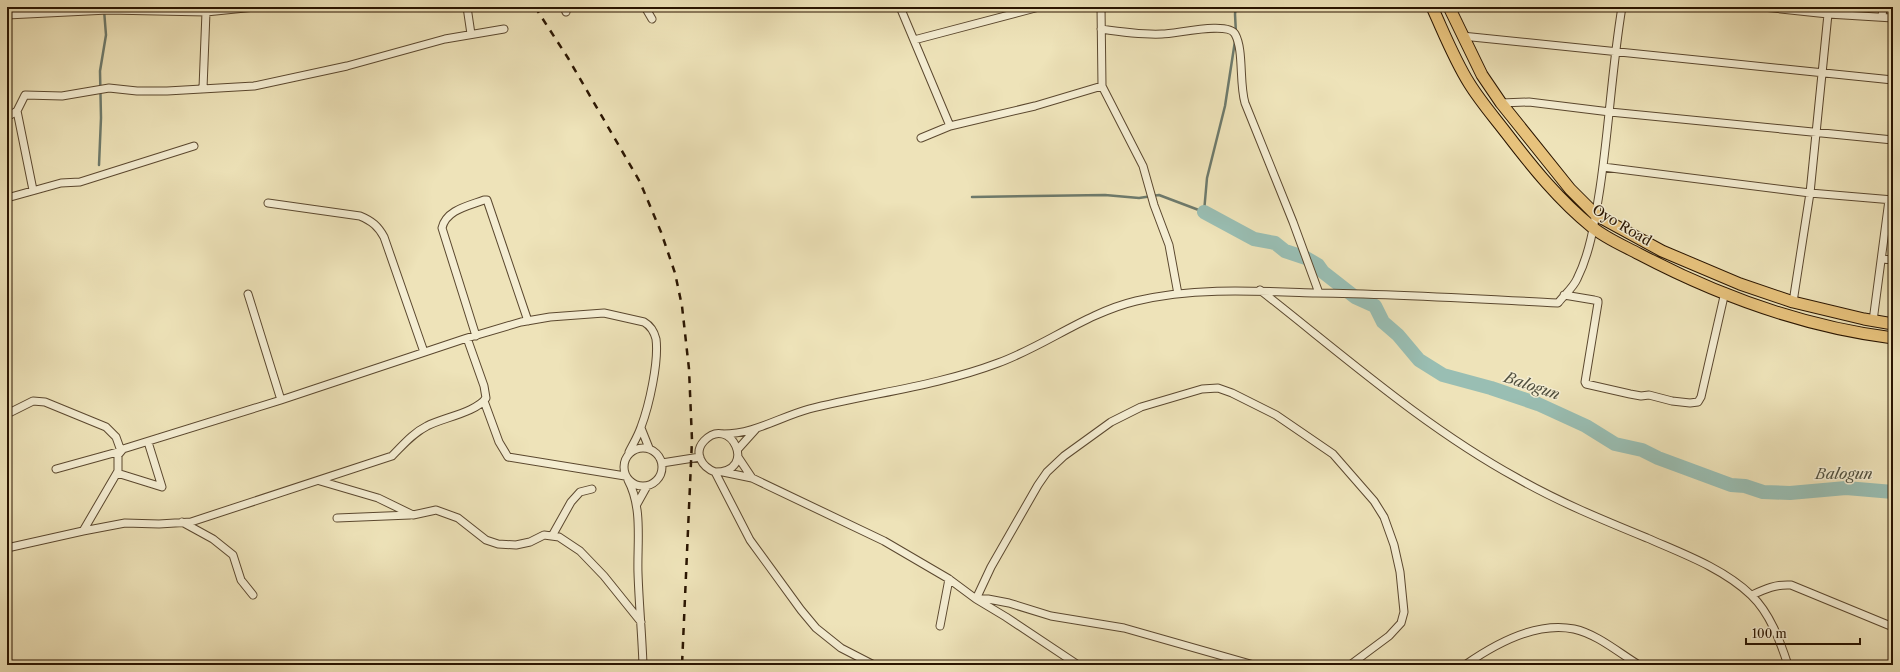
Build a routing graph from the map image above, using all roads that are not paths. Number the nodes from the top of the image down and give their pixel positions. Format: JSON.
{"nodes":[{"id":1,"x":255,"y":7,"type":"edge"},
{"id":2,"x":467,"y":7,"type":"edge"},
{"id":3,"x":646,"y":7,"type":"edge"},
{"id":4,"x":900,"y":7,"type":"edge"},
{"id":5,"x":1039,"y":7,"type":"edge"},
{"id":6,"x":1101,"y":7,"type":"edge"},
{"id":7,"x":1432,"y":7,"type":"edge"},
{"id":8,"x":1449,"y":7,"type":"edge"},
{"id":9,"x":1622,"y":7,"type":"edge"},
{"id":10,"x":1763,"y":7,"type":"edge"},
{"id":11,"x":1883,"y":7,"type":"edge"},
{"id":12,"x":17,"y":10,"type":"edge"},
{"id":13,"x":206,"y":12,"type":"junction"},
{"id":14,"x":1828,"y":14,"type":"junction"},
{"id":15,"x":7,"y":15,"type":"edge"},
{"id":16,"x":1882,"y":17,"type":"junction"},
{"id":17,"x":1893,"y":18,"type":"edge"},
{"id":18,"x":652,"y":19,"type":"dead end"},
{"id":19,"x":504,"y":29,"type":"dead end"},
{"id":20,"x":1101,"y":29,"type":"junction"},
{"id":21,"x":471,"y":34,"type":"junction"},
{"id":22,"x":1462,"y":36,"type":"junction"},
{"id":23,"x":914,"y":40,"type":"junction"},
{"id":24,"x":1615,"y":52,"type":"junction"},
{"id":25,"x":1823,"y":72,"type":"junction"},
{"id":26,"x":1893,"y":80,"type":"edge"},
{"id":27,"x":1102,"y":86,"type":"junction"},
{"id":28,"x":203,"y":88,"type":"junction"},
{"id":29,"x":1501,"y":103,"type":"junction"},
{"id":30,"x":17,"y":111,"type":"junction"},
{"id":31,"x":1610,"y":112,"type":"junction"},
{"id":32,"x":7,"y":117,"type":"edge"},
{"id":33,"x":950,"y":126,"type":"junction"},
{"id":34,"x":1818,"y":133,"type":"junction"},
{"id":35,"x":921,"y":138,"type":"dead end"},
{"id":36,"x":1893,"y":140,"type":"edge"},
{"id":37,"x":194,"y":146,"type":"dead end"},
{"id":38,"x":1603,"y":167,"type":"junction"},
{"id":39,"x":33,"y":190,"type":"junction"},
{"id":40,"x":1810,"y":193,"type":"junction"},
{"id":41,"x":7,"y":198,"type":"edge"},
{"id":42,"x":1891,"y":200,"type":"edge"},
{"id":43,"x":268,"y":203,"type":"dead end"},
{"id":44,"x":1596,"y":215,"type":"junction"},
{"id":45,"x":1593,"y":229,"type":"junction"},
{"id":46,"x":1882,"y":259,"type":"junction"},
{"id":47,"x":1893,"y":260,"type":"edge"},
{"id":48,"x":1260,"y":290,"type":"junction"},
{"id":49,"x":1725,"y":292,"type":"junction"},
{"id":50,"x":1319,"y":293,"type":"junction"},
{"id":51,"x":248,"y":294,"type":"dead end"},
{"id":52,"x":1178,"y":294,"type":"junction"},
{"id":53,"x":1564,"y":296,"type":"junction"},
{"id":54,"x":1793,"y":302,"type":"junction"},
{"id":55,"x":528,"y":321,"type":"junction"},
{"id":56,"x":1874,"y":321,"type":"junction"},
{"id":57,"x":1893,"y":324,"type":"edge"},
{"id":58,"x":476,"y":336,"type":"junction"},
{"id":59,"x":466,"y":338,"type":"junction"},
{"id":60,"x":1893,"y":338,"type":"edge"},
{"id":61,"x":424,"y":352,"type":"junction"},
{"id":62,"x":281,"y":400,"type":"junction"},
{"id":63,"x":484,"y":402,"type":"junction"},
{"id":64,"x":7,"y":414,"type":"edge"},
{"id":65,"x":641,"y":428,"type":"junction"},
{"id":66,"x":756,"y":429,"type":"junction"},
{"id":67,"x":723,"y":434,"type":"junction"},
{"id":68,"x":148,"y":442,"type":"junction"},
{"id":69,"x":648,"y":448,"type":"junction"},
{"id":70,"x":121,"y":451,"type":"junction"},
{"id":71,"x":629,"y":452,"type":"junction"},
{"id":72,"x":738,"y":453,"type":"junction"},
{"id":73,"x":700,"y":457,"type":"junction"},
{"id":74,"x":662,"y":463,"type":"junction"},
{"id":75,"x":56,"y":469,"type":"dead end"},
{"id":76,"x":719,"y":472,"type":"junction"},
{"id":77,"x":117,"y":473,"type":"junction"},
{"id":78,"x":627,"y":478,"type":"junction"},
{"id":79,"x":752,"y":478,"type":"junction"},
{"id":80,"x":320,"y":480,"type":"junction"},
{"id":81,"x":647,"y":486,"type":"junction"},
{"id":82,"x":592,"y":489,"type":"dead end"},
{"id":83,"x":637,"y":504,"type":"junction"},
{"id":84,"x":413,"y":515,"type":"junction"},
{"id":85,"x":337,"y":518,"type":"dead end"},
{"id":86,"x":182,"y":522,"type":"junction"},
{"id":87,"x":83,"y":531,"type":"junction"},
{"id":88,"x":552,"y":536,"type":"junction"},
{"id":89,"x":7,"y":548,"type":"edge"},
{"id":90,"x":949,"y":579,"type":"junction"},
{"id":91,"x":253,"y":595,"type":"dead end"},
{"id":92,"x":1752,"y":595,"type":"junction"},
{"id":93,"x":976,"y":598,"type":"junction"},
{"id":94,"x":641,"y":622,"type":"junction"},
{"id":95,"x":940,"y":626,"type":"dead end"},
{"id":96,"x":1893,"y":627,"type":"edge"},
{"id":97,"x":643,"y":665,"type":"edge"},
{"id":98,"x":874,"y":665,"type":"edge"},
{"id":99,"x":1078,"y":665,"type":"edge"},
{"id":100,"x":1254,"y":665,"type":"edge"},
{"id":101,"x":1350,"y":665,"type":"edge"},
{"id":102,"x":1465,"y":665,"type":"edge"},
{"id":103,"x":1639,"y":665,"type":"edge"},
{"id":104,"x":1788,"y":665,"type":"edge"}],
"edges":[{"from":1,"to":13,"type":"street"},
{"from":2,"to":21,"type":"street"},
{"from":3,"to":18,"type":"street"},
{"from":4,"to":23,"type":"street"},
{"from":5,"to":23,"type":"street"},
{"from":6,"to":20,"type":"street"},
{"from":7,"to":45,"type":"main road","name":"Oyo Road"},
{"from":8,"to":22,"type":"main road","name":"Oyo Road"},
{"from":9,"to":24,"type":"street"},
{"from":10,"to":14,"type":"street"},
{"from":11,"to":16,"type":"street"},
{"from":12,"to":13,"type":"street"},
{"from":12,"to":15,"type":"street"},
{"from":13,"to":28,"type":"street"},
{"from":14,"to":16,"type":"street"},
{"from":14,"to":25,"type":"street"},
{"from":16,"to":17,"type":"street"},
{"from":19,"to":21,"type":"street"},
{"from":20,"to":27,"type":"street"},
{"from":20,"to":50,"type":"street"},
{"from":21,"to":28,"type":"street"},
{"from":22,"to":24,"type":"street"},
{"from":22,"to":29,"type":"main road","name":"Oyo Road"},
{"from":23,"to":33,"type":"street"},
{"from":24,"to":25,"type":"street"},
{"from":24,"to":31,"type":"street"},
{"from":25,"to":26,"type":"street"},
{"from":25,"to":34,"type":"street"},
{"from":27,"to":33,"type":"street"},
{"from":27,"to":52,"type":"street"},
{"from":28,"to":30,"type":"street"},
{"from":29,"to":31,"type":"street"},
{"from":29,"to":44,"type":"main road","name":"Oyo Road"},
{"from":30,"to":32,"type":"street"},
{"from":30,"to":39,"type":"street"},
{"from":31,"to":34,"type":"street"},
{"from":31,"to":38,"type":"street"},
{"from":33,"to":35,"type":"street"},
{"from":34,"to":36,"type":"street"},
{"from":34,"to":40,"type":"street"},
{"from":37,"to":39,"type":"street"},
{"from":38,"to":40,"type":"street"},
{"from":38,"to":44,"type":"street"},
{"from":39,"to":41,"type":"street"},
{"from":40,"to":42,"type":"street"},
{"from":40,"to":54,"type":"street"},
{"from":42,"to":46,"type":"street"},
{"from":43,"to":61,"type":"street"},
{"from":44,"to":45,"type":"street"},
{"from":44,"to":54,"type":"main road","name":"Oyo Road"},
{"from":45,"to":49,"type":"main road","name":"Oyo Road"},
{"from":45,"to":53,"type":"street"},
{"from":46,"to":47,"type":"street"},
{"from":46,"to":56,"type":"street"},
{"from":48,"to":50,"type":"street"},
{"from":48,"to":52,"type":"street"},
{"from":48,"to":92,"type":"street"},
{"from":49,"to":53,"type":"street"},
{"from":49,"to":60,"type":"main road","name":"Oyo Road"},
{"from":50,"to":53,"type":"street"},
{"from":51,"to":62,"type":"street"},
{"from":52,"to":66,"type":"street"},
{"from":54,"to":56,"type":"main road","name":"Oyo Road"},
{"from":55,"to":58,"type":"street"},
{"from":55,"to":58,"type":"street"},
{"from":55,"to":65,"type":"street"},
{"from":56,"to":57,"type":"main road","name":"Oyo Road"},
{"from":58,"to":59,"type":"street"},
{"from":59,"to":61,"type":"street"},
{"from":59,"to":63,"type":"street"},
{"from":61,"to":62,"type":"street"},
{"from":62,"to":68,"type":"street"},
{"from":63,"to":78,"type":"street"},
{"from":63,"to":80,"type":"street"},
{"from":64,"to":70,"type":"street"},
{"from":65,"to":69,"type":"street"},
{"from":65,"to":71,"type":"street"},
{"from":66,"to":67,"type":"street"},
{"from":66,"to":72,"type":"street"},
{"from":67,"to":72,"type":"street"},
{"from":67,"to":73,"type":"street"},
{"from":68,"to":70,"type":"street"},
{"from":68,"to":77,"type":"street"},
{"from":69,"to":71,"type":"street"},
{"from":69,"to":74,"type":"street"},
{"from":70,"to":75,"type":"street"},
{"from":70,"to":77,"type":"street"},
{"from":71,"to":78,"type":"street"},
{"from":72,"to":76,"type":"street"},
{"from":72,"to":79,"type":"street"},
{"from":73,"to":74,"type":"street"},
{"from":73,"to":76,"type":"street"},
{"from":74,"to":81,"type":"street"},
{"from":76,"to":79,"type":"street"},
{"from":76,"to":98,"type":"street"},
{"from":77,"to":87,"type":"street"},
{"from":78,"to":81,"type":"street"},
{"from":78,"to":83,"type":"street"},
{"from":79,"to":90,"type":"street"},
{"from":80,"to":84,"type":"street"},
{"from":80,"to":86,"type":"street"},
{"from":81,"to":83,"type":"street"},
{"from":82,"to":88,"type":"street"},
{"from":83,"to":94,"type":"street"},
{"from":84,"to":85,"type":"street"},
{"from":84,"to":88,"type":"street"},
{"from":86,"to":87,"type":"street"},
{"from":86,"to":91,"type":"street"},
{"from":87,"to":89,"type":"street"},
{"from":88,"to":94,"type":"street"},
{"from":90,"to":93,"type":"street"},
{"from":90,"to":95,"type":"street"},
{"from":92,"to":96,"type":"street"},
{"from":92,"to":104,"type":"street"},
{"from":93,"to":99,"type":"street"},
{"from":93,"to":100,"type":"street"},
{"from":93,"to":101,"type":"street"},
{"from":94,"to":97,"type":"street"},
{"from":102,"to":103,"type":"street"}]}
